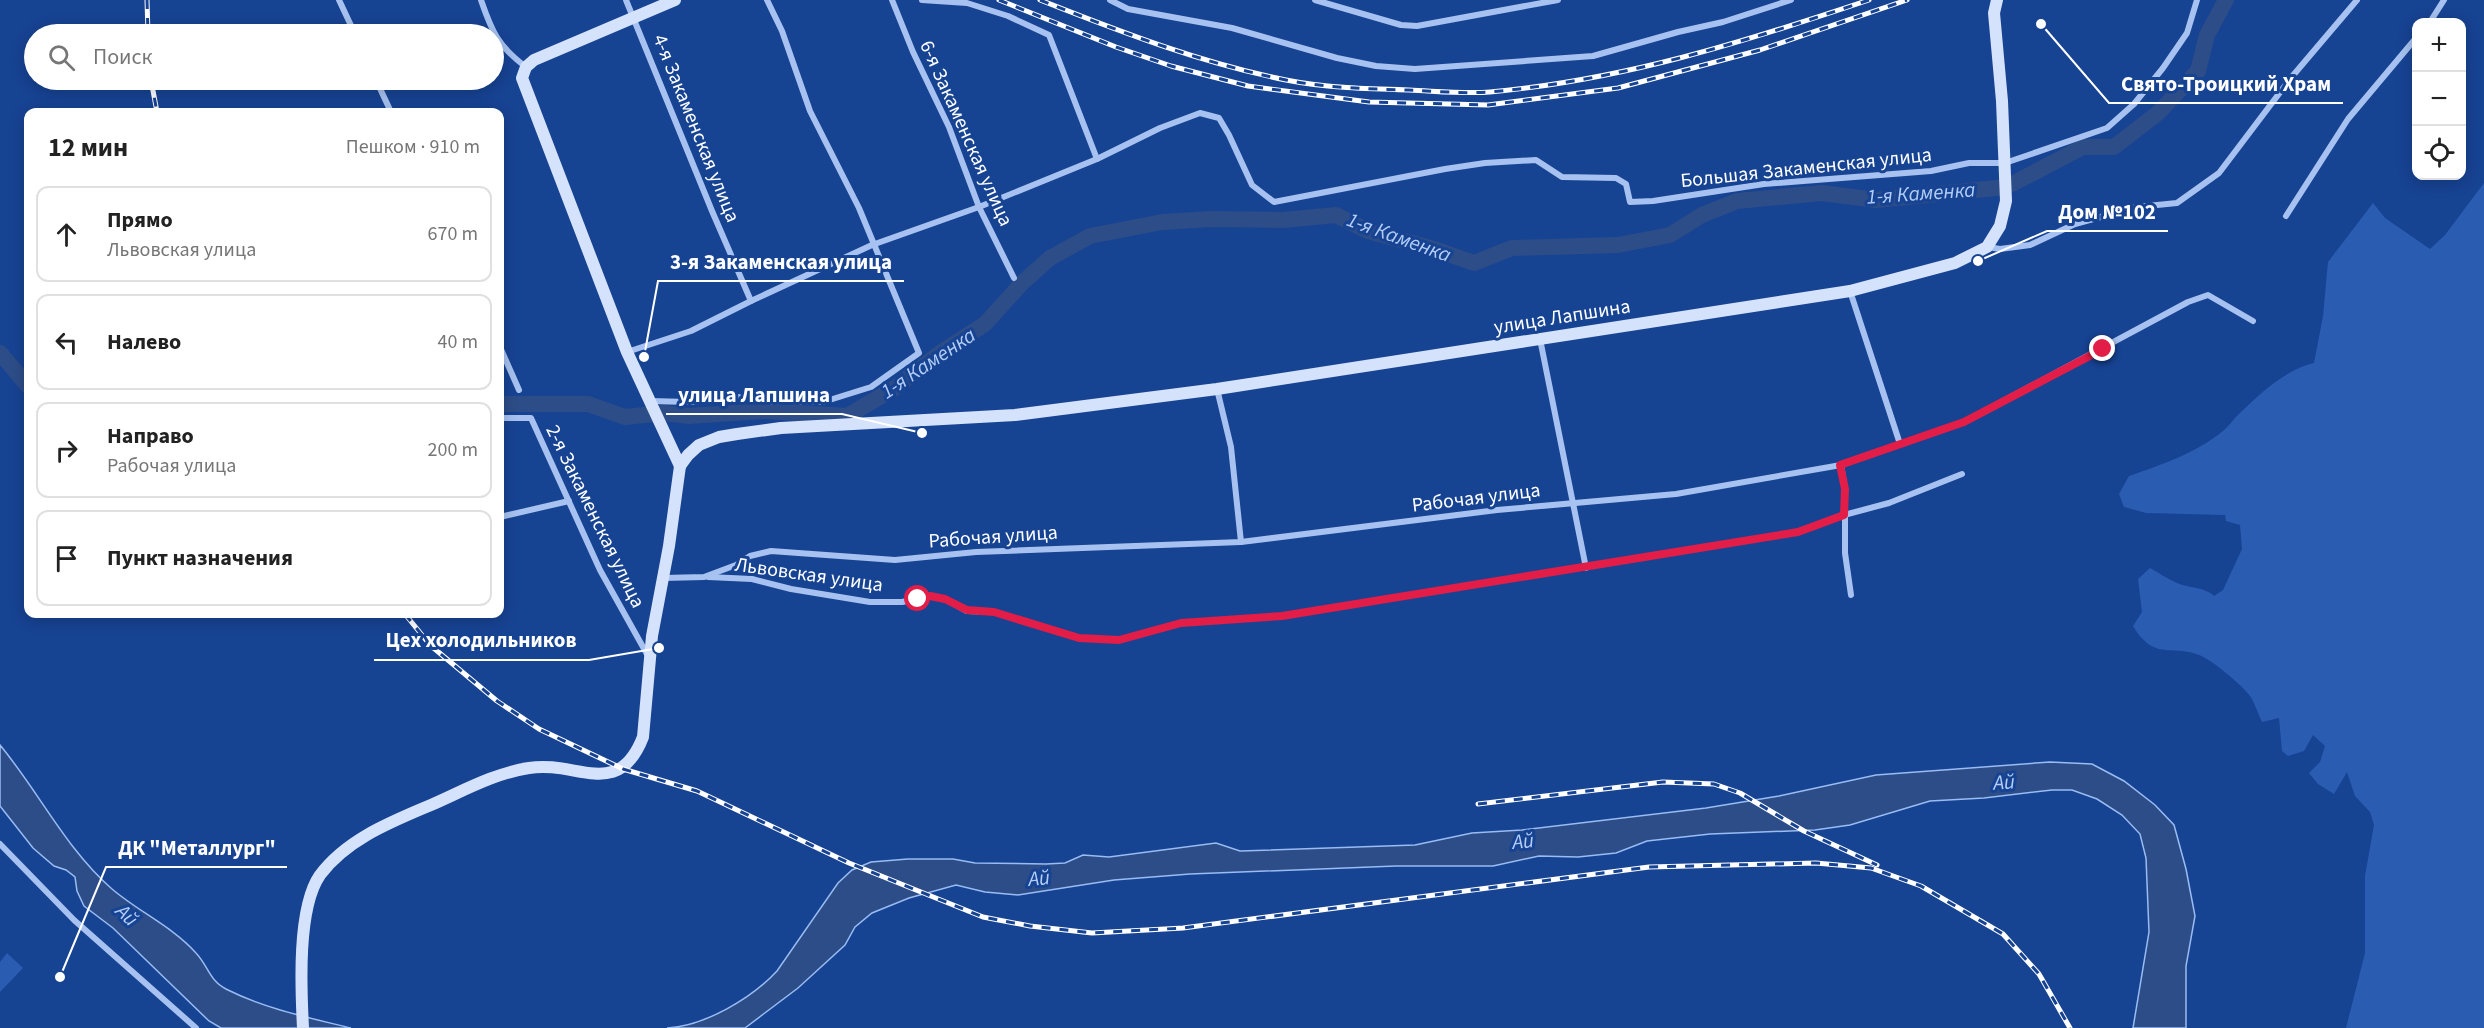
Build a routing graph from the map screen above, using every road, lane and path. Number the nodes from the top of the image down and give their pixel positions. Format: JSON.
{"nodes":[{"id":1,"x":339,"y":0,"type":"edge"},
{"id":2,"x":481,"y":0,"type":"edge"},
{"id":3,"x":626,"y":0,"type":"edge"},
{"id":4,"x":675,"y":0,"type":"edge"},
{"id":5,"x":767,"y":0,"type":"edge"},
{"id":6,"x":892,"y":0,"type":"edge"},
{"id":7,"x":922,"y":0,"type":"edge"},
{"id":8,"x":1110,"y":0,"type":"edge"},
{"id":9,"x":1315,"y":0,"type":"edge"},
{"id":10,"x":1558,"y":0,"type":"edge"},
{"id":11,"x":1791,"y":0,"type":"edge"},
{"id":12,"x":1997,"y":0,"type":"edge"},
{"id":13,"x":2197,"y":0,"type":"edge"},
{"id":14,"x":2357,"y":0,"type":"edge"},
{"id":15,"x":2444,"y":0,"type":"edge"},
{"id":16,"x":634,"y":17,"type":"junction"},
{"id":17,"x":2433,"y":18,"type":"edge"},
{"id":18,"x":350,"y":24,"type":"edge"},
{"id":19,"x":489,"y":24,"type":"edge"},
{"id":20,"x":2412,"y":43,"type":"edge"},
{"id":21,"x":504,"y":48,"type":"edge"},
{"id":22,"x":526,"y":67,"type":"junction"},
{"id":23,"x":381,"y":90,"type":"edge"},
{"id":24,"x":389,"y":108,"type":"edge"},
{"id":25,"x":1097,"y":159,"type":"junction"},
{"id":26,"x":2005,"y":163,"type":"junction"},
{"id":27,"x":979,"y":207,"type":"junction"},
{"id":28,"x":2286,"y":216,"type":"dead end"},
{"id":29,"x":872,"y":245,"type":"junction"},
{"id":30,"x":1987,"y":247,"type":"junction"},
{"id":31,"x":1014,"y":278,"type":"dead end"},
{"id":32,"x":1850,"y":291,"type":"junction"},
{"id":33,"x":750,"y":301,"type":"junction"},
{"id":34,"x":2253,"y":321,"type":"dead end"},
{"id":35,"x":1540,"y":339,"type":"junction"},
{"id":36,"x":627,"y":352,"type":"junction"},
{"id":37,"x":504,"y":356,"type":"edge"},
{"id":38,"x":1217,"y":389,"type":"junction"},
{"id":39,"x":519,"y":390,"type":"dead end"},
{"id":40,"x":650,"y":401,"type":"junction"},
{"id":41,"x":504,"y":418,"type":"edge"},
{"id":42,"x":1900,"y":444,"type":"junction"},
{"id":43,"x":1840,"y":465,"type":"junction"},
{"id":44,"x":680,"y":466,"type":"junction"},
{"id":45,"x":1962,"y":474,"type":"dead end"},
{"id":46,"x":569,"y":501,"type":"junction"},
{"id":47,"x":1574,"y":502,"type":"junction"},
{"id":48,"x":1844,"y":515,"type":"junction"},
{"id":49,"x":504,"y":516,"type":"edge"},
{"id":50,"x":1241,"y":542,"type":"junction"},
{"id":51,"x":1586,"y":568,"type":"junction"},
{"id":52,"x":704,"y":577,"type":"junction"},
{"id":53,"x":663,"y":578,"type":"junction"},
{"id":54,"x":1851,"y":595,"type":"dead end"},
{"id":55,"x":650,"y":659,"type":"junction"},
{"id":56,"x":0,"y":844,"type":"edge"},
{"id":57,"x":196,"y":1028,"type":"edge"},
{"id":58,"x":303,"y":1028,"type":"edge"}],
"edges":[{"from":1,"to":18,"type":"street"},
{"from":2,"to":19,"type":"street"},
{"from":3,"to":16,"type":"street","name":"4-я Закаменская улица"},
{"from":4,"to":16,"type":"street"},
{"from":5,"to":29,"type":"street"},
{"from":6,"to":27,"type":"street","name":"6-я Закаменская улица"},
{"from":7,"to":25,"type":"street"},
{"from":8,"to":11,"type":"street"},
{"from":9,"to":10,"type":"street"},
{"from":12,"to":26,"type":"street"},
{"from":13,"to":26,"type":"street","name":"Большая Закаменская улица"},
{"from":14,"to":30,"type":"street","name":"улица Лапшина"},
{"from":15,"to":17,"type":"street"},
{"from":16,"to":22,"type":"street"},
{"from":16,"to":33,"type":"street","name":"4-я Закаменская улица"},
{"from":20,"to":28,"type":"street"},
{"from":21,"to":22,"type":"street"},
{"from":22,"to":36,"type":"street"},
{"from":23,"to":24,"type":"street"},
{"from":25,"to":26,"type":"street","name":"Большая Закаменская улица"},
{"from":25,"to":27,"type":"street"},
{"from":26,"to":30,"type":"street"},
{"from":27,"to":29,"type":"street"},
{"from":27,"to":31,"type":"street","name":"6-я Закаменская улица"},
{"from":29,"to":33,"type":"street"},
{"from":29,"to":40,"type":"street"},
{"from":30,"to":32,"type":"street","name":"улица Лапшина"},
{"from":32,"to":35,"type":"street","name":"улица Лапшина"},
{"from":32,"to":42,"type":"street"},
{"from":33,"to":36,"type":"street"},
{"from":34,"to":42,"type":"street","name":"Рабочая улица"},
{"from":35,"to":38,"type":"street","name":"улица Лапшина"},
{"from":35,"to":47,"type":"street"},
{"from":36,"to":40,"type":"street"},
{"from":37,"to":39,"type":"street"},
{"from":38,"to":44,"type":"street","name":"улица Лапшина"},
{"from":38,"to":50,"type":"street"},
{"from":40,"to":44,"type":"street"},
{"from":41,"to":46,"type":"street","name":"2-я Закаменская улица"},
{"from":42,"to":43,"type":"street","name":"Рабочая улица"},
{"from":43,"to":47,"type":"street","name":"Рабочая улица"},
{"from":43,"to":48,"type":"street"},
{"from":44,"to":53,"type":"street"},
{"from":45,"to":48,"type":"street","name":"Львовская улица"},
{"from":46,"to":49,"type":"street"},
{"from":46,"to":55,"type":"street","name":"2-я Закаменская улица"},
{"from":47,"to":50,"type":"street","name":"Рабочая улица"},
{"from":47,"to":51,"type":"street"},
{"from":48,"to":51,"type":"street","name":"Львовская улица"},
{"from":48,"to":54,"type":"street"},
{"from":50,"to":52,"type":"street","name":"Рабочая улица"},
{"from":51,"to":52,"type":"street","name":"Львовская улица"},
{"from":52,"to":53,"type":"street","name":"Рабочая улица"},
{"from":53,"to":55,"type":"street"},
{"from":55,"to":58,"type":"street"},
{"from":56,"to":57,"type":"street"}]}
